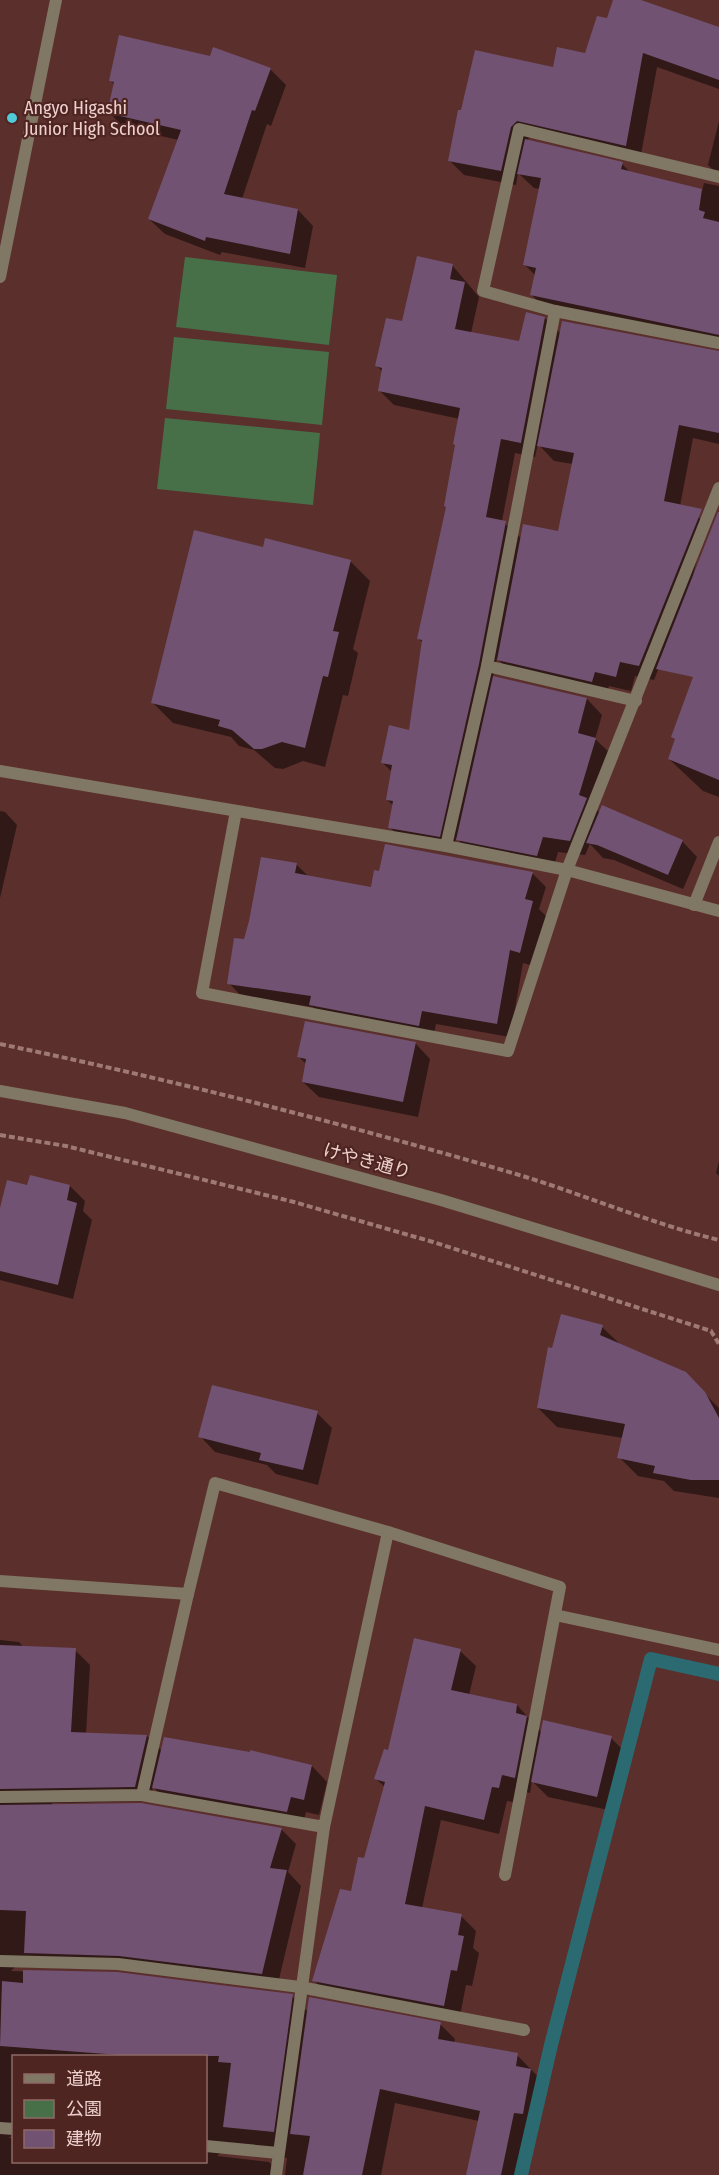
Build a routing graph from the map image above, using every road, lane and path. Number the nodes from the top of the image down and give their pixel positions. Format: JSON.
{"nodes":[{"id":1,"x":56,"y":0,"type":"edge"},
{"id":2,"x":719,"y":177,"type":"edge"},
{"id":3,"x":0,"y":278,"type":"edge"},
{"id":4,"x":555,"y":311,"type":"junction"},
{"id":5,"x":719,"y":343,"type":"edge"},
{"id":6,"x":719,"y":488,"type":"edge"},
{"id":7,"x":486,"y":666,"type":"junction"},
{"id":8,"x":636,"y":701,"type":"junction"},
{"id":9,"x":0,"y":771,"type":"edge"},
{"id":10,"x":236,"y":811,"type":"junction"},
{"id":11,"x":719,"y":842,"type":"edge"},
{"id":12,"x":446,"y":846,"type":"junction"},
{"id":13,"x":567,"y":870,"type":"junction"},
{"id":14,"x":694,"y":905,"type":"junction"},
{"id":15,"x":719,"y":911,"type":"edge"},
{"id":16,"x":0,"y":1044,"type":"edge"},
{"id":17,"x":0,"y":1091,"type":"edge"},
{"id":18,"x":0,"y":1135,"type":"edge"},
{"id":19,"x":719,"y":1240,"type":"edge"},
{"id":20,"x":719,"y":1285,"type":"edge"},
{"id":21,"x":719,"y":1344,"type":"edge"},
{"id":22,"x":388,"y":1532,"type":"junction"},
{"id":23,"x":0,"y":1581,"type":"edge"},
{"id":24,"x":188,"y":1594,"type":"junction"},
{"id":25,"x":555,"y":1615,"type":"junction"},
{"id":26,"x":719,"y":1650,"type":"edge"},
{"id":27,"x":142,"y":1795,"type":"junction"},
{"id":28,"x":0,"y":1797,"type":"edge"},
{"id":29,"x":324,"y":1827,"type":"junction"},
{"id":30,"x":505,"y":1875,"type":"dead end"},
{"id":31,"x":0,"y":1961,"type":"edge"},
{"id":32,"x":300,"y":1987,"type":"junction"},
{"id":33,"x":524,"y":2030,"type":"dead end"},
{"id":34,"x":207,"y":2146,"type":"edge"},
{"id":35,"x":278,"y":2153,"type":"junction"},
{"id":36,"x":276,"y":2175,"type":"edge"}],
"edges":[{"from":1,"to":3,"type":"street"},
{"from":2,"to":4,"type":"street"},
{"from":4,"to":5,"type":"street"},
{"from":4,"to":7,"type":"street"},
{"from":6,"to":8,"type":"street"},
{"from":7,"to":8,"type":"street"},
{"from":7,"to":12,"type":"street"},
{"from":8,"to":13,"type":"street"},
{"from":9,"to":10,"type":"street"},
{"from":10,"to":12,"type":"street"},
{"from":10,"to":13,"type":"street"},
{"from":11,"to":14,"type":"street"},
{"from":12,"to":13,"type":"street"},
{"from":13,"to":14,"type":"street"},
{"from":14,"to":15,"type":"street"},
{"from":16,"to":19,"type":"path"},
{"from":17,"to":20,"type":"street","name":"けやき通り"},
{"from":18,"to":21,"type":"path"},
{"from":22,"to":24,"type":"street"},
{"from":22,"to":25,"type":"street"},
{"from":22,"to":29,"type":"street"},
{"from":23,"to":24,"type":"street"},
{"from":24,"to":27,"type":"street"},
{"from":25,"to":26,"type":"street"},
{"from":25,"to":30,"type":"street"},
{"from":27,"to":28,"type":"street"},
{"from":27,"to":29,"type":"street"},
{"from":29,"to":32,"type":"street"},
{"from":31,"to":32,"type":"street"},
{"from":32,"to":33,"type":"street"},
{"from":32,"to":35,"type":"street"},
{"from":34,"to":35,"type":"street"},
{"from":35,"to":36,"type":"street"}]}
